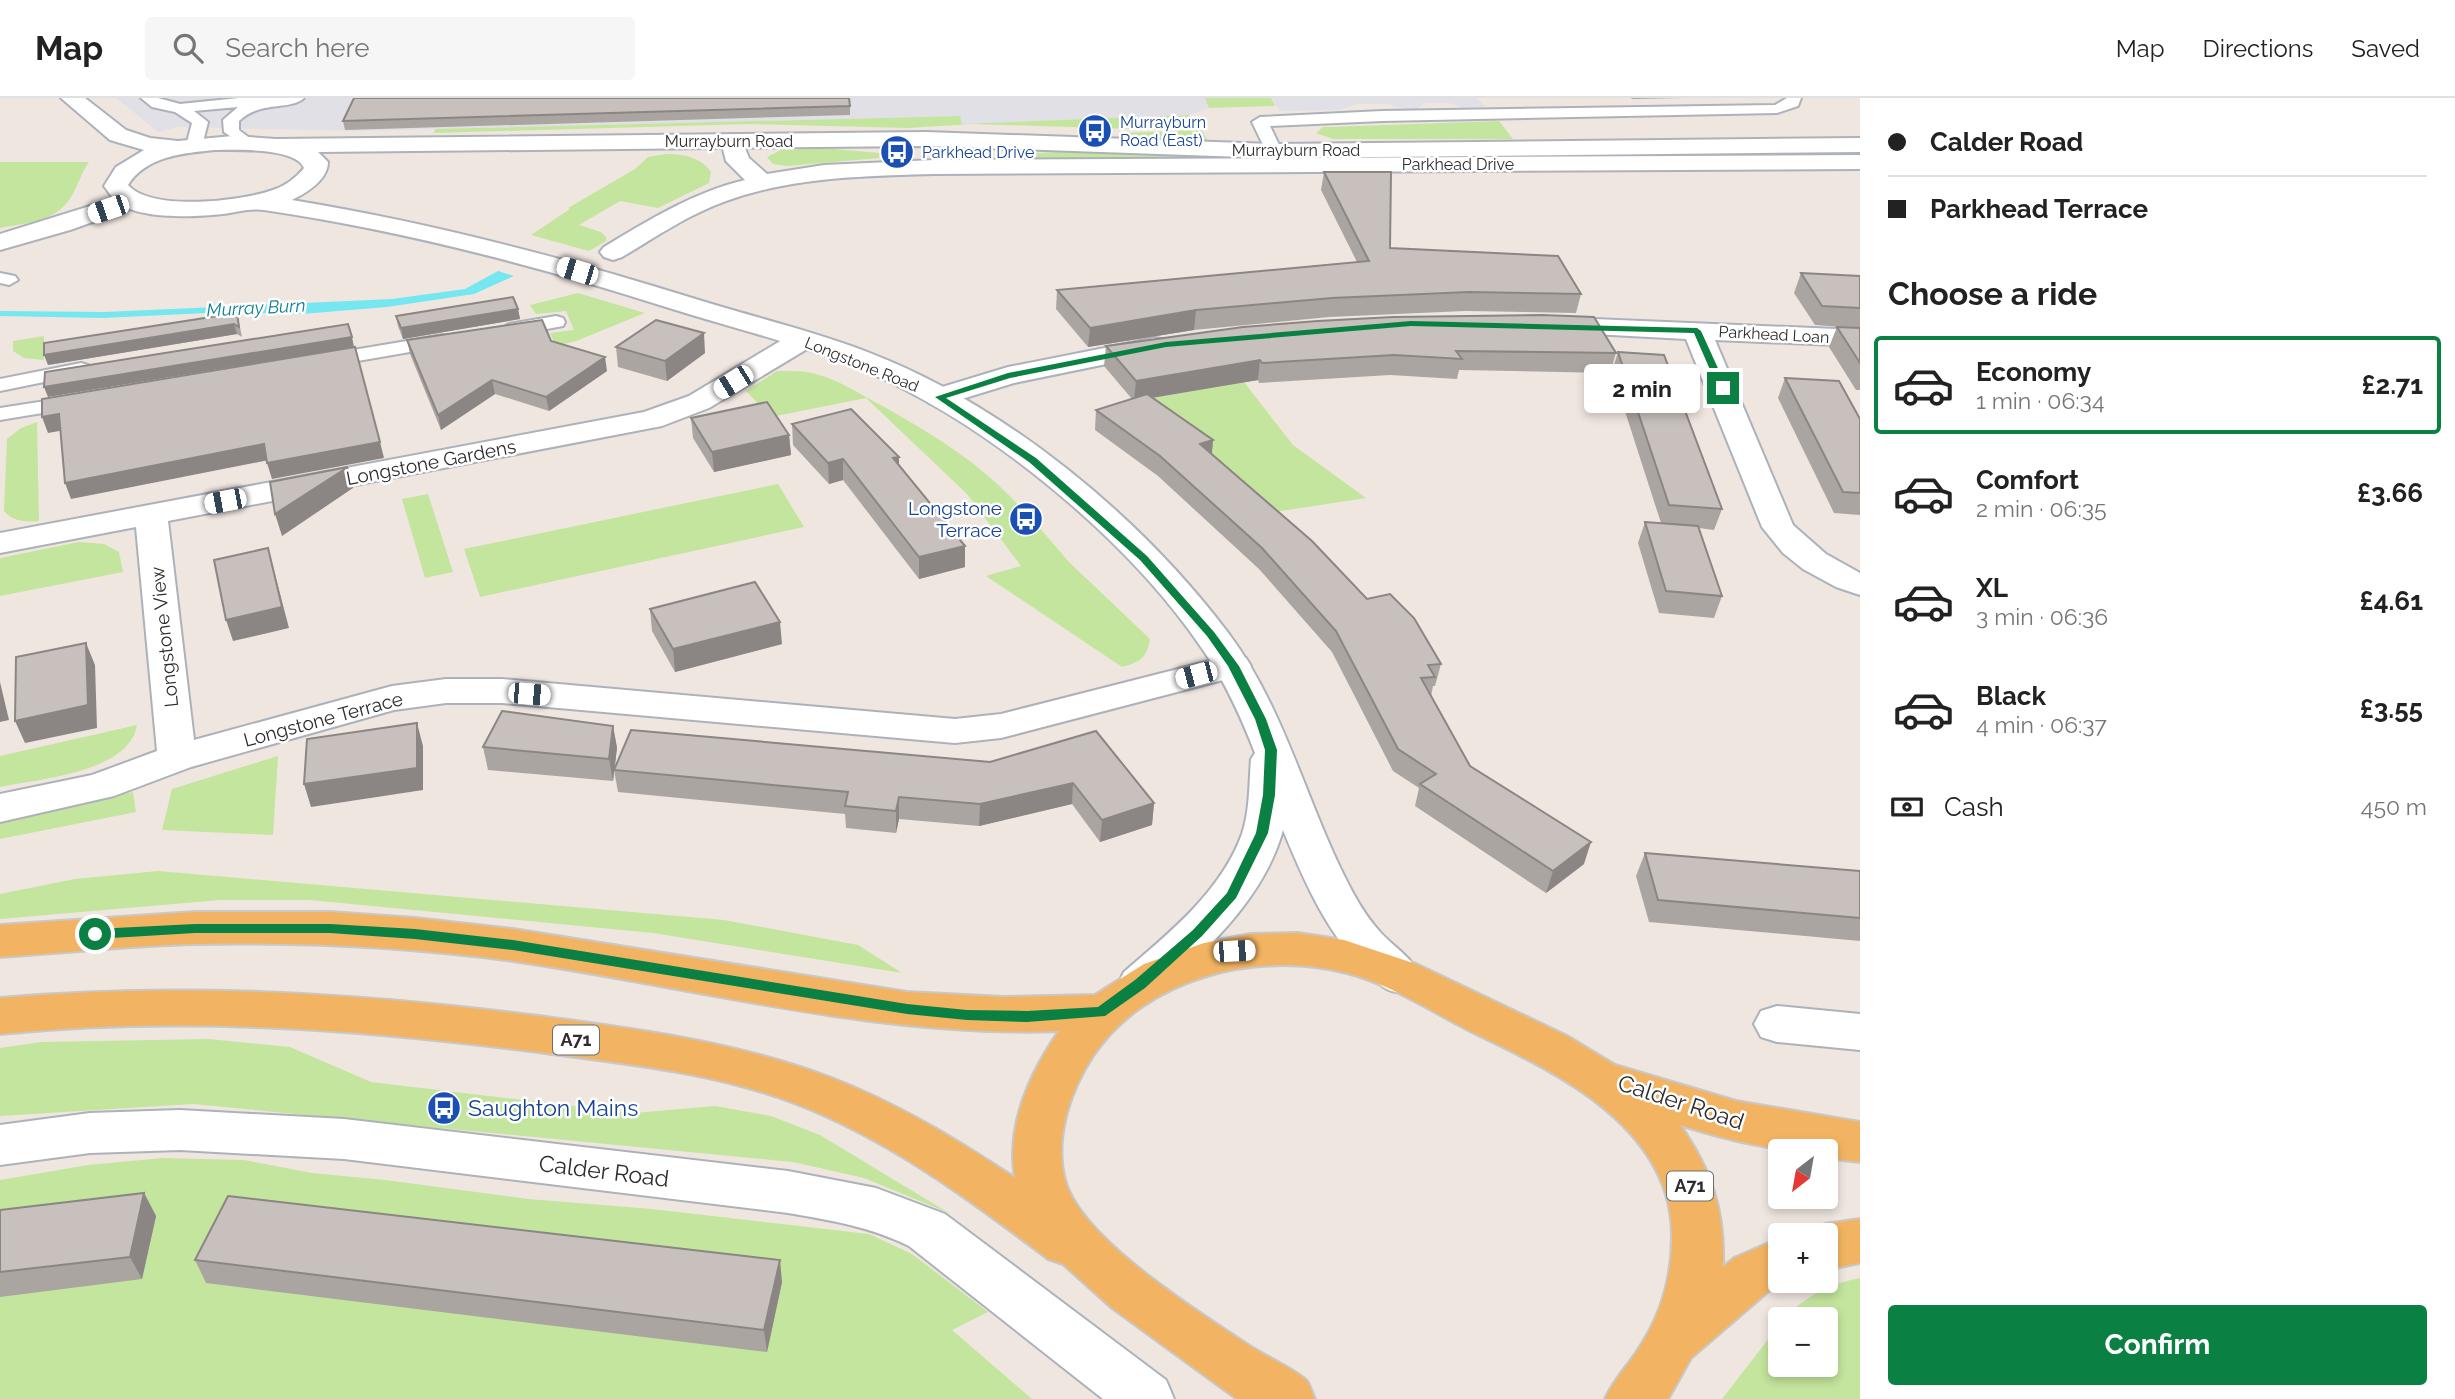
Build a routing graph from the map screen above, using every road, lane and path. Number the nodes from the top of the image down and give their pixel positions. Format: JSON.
{"nodes":[{"id":1,"x":72,"y":98,"type":"edge"},
{"id":2,"x":148,"y":98,"type":"edge"},
{"id":3,"x":297,"y":98,"type":"edge"},
{"id":4,"x":1370,"y":98,"type":"edge"},
{"id":5,"x":1794,"y":98,"type":"edge"},
{"id":6,"x":270,"y":100,"type":"junction"},
{"id":7,"x":180,"y":108,"type":"junction"},
{"id":8,"x":1382,"y":117,"type":"junction"},
{"id":9,"x":118,"y":135,"type":"junction"},
{"id":10,"x":732,"y":141,"type":"junction"},
{"id":11,"x":248,"y":143,"type":"junction"},
{"id":12,"x":1860,"y":145,"type":"edge"},
{"id":13,"x":277,"y":146,"type":"junction"},
{"id":14,"x":187,"y":147,"type":"junction"},
{"id":15,"x":396,"y":147,"type":"junction"},
{"id":16,"x":1274,"y":151,"type":"junction"},
{"id":17,"x":1860,"y":162,"type":"edge"},
{"id":18,"x":127,"y":170,"type":"junction"},
{"id":19,"x":311,"y":172,"type":"junction"},
{"id":20,"x":763,"y":183,"type":"junction"},
{"id":21,"x":132,"y":200,"type":"junction"},
{"id":22,"x":261,"y":202,"type":"junction"},
{"id":23,"x":348,"y":216,"type":"junction"},
{"id":24,"x":0,"y":242,"type":"edge"},
{"id":25,"x":613,"y":252,"type":"dead end"},
{"id":26,"x":556,"y":322,"type":"dead end"},
{"id":27,"x":1518,"y":324,"type":"edge"},
{"id":28,"x":1697,"y":331,"type":"junction"},
{"id":29,"x":488,"y":333,"type":"edge"},
{"id":30,"x":461,"y":338,"type":"edge"},
{"id":31,"x":1860,"y":338,"type":"edge"},
{"id":32,"x":802,"y":340,"type":"junction"},
{"id":33,"x":1177,"y":343,"type":"edge"},
{"id":34,"x":102,"y":365,"type":"edge"},
{"id":35,"x":298,"y":365,"type":"edge"},
{"id":36,"x":0,"y":385,"type":"edge"},
{"id":37,"x":939,"y":397,"type":"junction"},
{"id":38,"x":95,"y":399,"type":"edge"},
{"id":39,"x":0,"y":415,"type":"edge"},
{"id":40,"x":151,"y":516,"type":"junction"},
{"id":41,"x":0,"y":543,"type":"edge"},
{"id":42,"x":1860,"y":585,"type":"edge"},
{"id":43,"x":1233,"y":666,"type":"junction"},
{"id":44,"x":1271,"y":750,"type":"junction"},
{"id":45,"x":177,"y":758,"type":"junction"},
{"id":46,"x":0,"y":808,"type":"edge"},
{"id":47,"x":0,"y":941,"type":"edge"},
{"id":48,"x":1398,"y":975,"type":"junction"},
{"id":49,"x":1140,"y":984,"type":"junction"},
{"id":50,"x":1100,"y":1012,"type":"junction"},
{"id":51,"x":0,"y":1016,"type":"edge"},
{"id":52,"x":1777,"y":1024,"type":"dead end"},
{"id":53,"x":1860,"y":1032,"type":"edge"},
{"id":54,"x":1587,"y":1069,"type":"junction"},
{"id":55,"x":1860,"y":1142,"type":"edge"},
{"id":56,"x":0,"y":1145,"type":"edge"},
{"id":57,"x":1860,"y":1241,"type":"edge"},
{"id":58,"x":1838,"y":1245,"type":"edge"},
{"id":59,"x":1096,"y":1265,"type":"junction"},
{"id":60,"x":1768,"y":1267,"type":"edge"},
{"id":61,"x":1674,"y":1341,"type":"junction"},
{"id":62,"x":1254,"y":1386,"type":"edge"},
{"id":63,"x":1146,"y":1399,"type":"edge"},
{"id":64,"x":1287,"y":1399,"type":"edge"},
{"id":65,"x":1633,"y":1399,"type":"edge"}],
"edges":[{"from":1,"to":9,"type":"street"},
{"from":2,"to":7,"type":"lane"},
{"from":3,"to":6,"type":"lane"},
{"from":4,"to":8,"type":"lane"},
{"from":5,"to":8,"type":"lane"},
{"from":6,"to":7,"type":"lane"},
{"from":6,"to":11,"type":"lane"},
{"from":7,"to":14,"type":"lane"},
{"from":8,"to":16,"type":"lane"},
{"from":9,"to":14,"type":"street"},
{"from":9,"to":18,"type":"street"},
{"from":10,"to":15,"type":"street","name":"Murrayburn Road"},
{"from":10,"to":16,"type":"street","name":"Murrayburn Road"},
{"from":10,"to":20,"type":"street"},
{"from":11,"to":13,"type":"street"},
{"from":11,"to":14,"type":"street"},
{"from":12,"to":16,"type":"street","name":"Murrayburn Road"},
{"from":13,"to":15,"type":"street","name":"Murrayburn Road"},
{"from":13,"to":19,"type":"street"},
{"from":14,"to":18,"type":"street"},
{"from":15,"to":19,"type":"street","name":"Murrayburn Road"},
{"from":17,"to":20,"type":"street","name":"Parkhead Drive"},
{"from":18,"to":21,"type":"street"},
{"from":19,"to":22,"type":"street","name":"Murrayburn Road"},
{"from":19,"to":23,"type":"street","name":"Longstone Road"},
{"from":20,"to":25,"type":"street","name":"Parkhead Drive"},
{"from":21,"to":22,"type":"street"},
{"from":21,"to":24,"type":"street"},
{"from":22,"to":23,"type":"street","name":"Longstone Road"},
{"from":23,"to":32,"type":"street","name":"Longstone Road"},
{"from":26,"to":29,"type":"lane"},
{"from":27,"to":28,"type":"street","name":"Parkhead Loan"},
{"from":28,"to":31,"type":"street","name":"Parkhead Loan"},
{"from":28,"to":42,"type":"street"},
{"from":30,"to":35,"type":"lane"},
{"from":32,"to":37,"type":"street","name":"Longstone Road"},
{"from":32,"to":40,"type":"street","name":"Longstone Gardens"},
{"from":33,"to":37,"type":"street"},
{"from":34,"to":36,"type":"lane"},
{"from":37,"to":43,"type":"street","name":"Longstone Road"},
{"from":38,"to":39,"type":"lane"},
{"from":40,"to":41,"type":"street","name":"Longstone Gardens"},
{"from":40,"to":45,"type":"street","name":"Longstone View"},
{"from":43,"to":44,"type":"street","name":"Longstone Road"},
{"from":43,"to":45,"type":"street","name":"Longstone Terrace"},
{"from":44,"to":48,"type":"street","name":"Longstone Road"},
{"from":44,"to":49,"type":"street","name":"Longstone Road"},
{"from":45,"to":46,"type":"street","name":"Longstone Terrace"},
{"from":47,"to":50,"type":"main road"},
{"from":48,"to":49,"type":"main road","number":"A71"},
{"from":48,"to":54,"type":"main road","number":"A71"},
{"from":49,"to":50,"type":"main road","number":"A71"},
{"from":50,"to":59,"type":"main road","number":"A71"},
{"from":51,"to":59,"type":"main road","number":"A71"},
{"from":52,"to":53,"type":"street"},
{"from":54,"to":55,"type":"main road","name":"Calder Road","number":"A71"},
{"from":54,"to":61,"type":"main road","number":"A71"},
{"from":56,"to":63,"type":"street","name":"Calder Road"},
{"from":57,"to":58,"type":"main road"},
{"from":59,"to":62,"type":"main road","number":"A71"},
{"from":60,"to":61,"type":"main road","number":"A71"},
{"from":61,"to":65,"type":"main road","number":"A71"},
{"from":62,"to":64,"type":"main road","number":"A71"}]}
